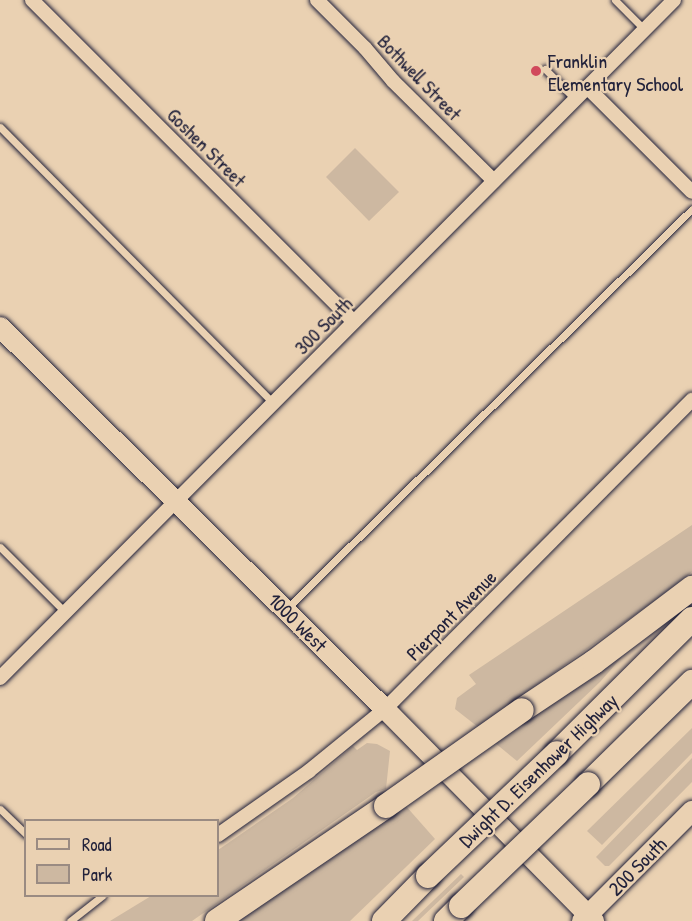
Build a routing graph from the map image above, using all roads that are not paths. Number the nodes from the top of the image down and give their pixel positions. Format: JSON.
{"nodes":[{"id":1,"x":33,"y":0,"type":"edge"},
{"id":2,"x":317,"y":0,"type":"edge"},
{"id":3,"x":615,"y":0,"type":"edge"},
{"id":4,"x":675,"y":0,"type":"edge"},
{"id":5,"x":645,"y":30,"type":"junction"},
{"id":6,"x":545,"y":69,"type":"dead end"},
{"id":7,"x":587,"y":87,"type":"junction"},
{"id":8,"x":575,"y":99,"type":"junction"},
{"id":9,"x":0,"y":127,"type":"edge"},
{"id":10,"x":494,"y":181,"type":"junction"},
{"id":11,"x":692,"y":192,"type":"edge"},
{"id":12,"x":692,"y":209,"type":"edge"},
{"id":13,"x":354,"y":322,"type":"junction"},
{"id":14,"x":0,"y":327,"type":"edge"},
{"id":15,"x":692,"y":400,"type":"edge"},
{"id":16,"x":273,"y":404,"type":"junction"},
{"id":17,"x":176,"y":501,"type":"junction"},
{"id":18,"x":0,"y":548,"type":"edge"},
{"id":19,"x":692,"y":588,"type":"edge"},
{"id":20,"x":286,"y":609,"type":"junction"},
{"id":21,"x":66,"y":612,"type":"junction"},
{"id":22,"x":692,"y":619,"type":"edge"},
{"id":23,"x":0,"y":678,"type":"edge"},
{"id":24,"x":692,"y":682,"type":"edge"},
{"id":25,"x":386,"y":709,"type":"junction"},
{"id":26,"x":0,"y":809,"type":"edge"},
{"id":27,"x":692,"y":811,"type":"edge"},
{"id":28,"x":24,"y":832,"type":"edge"},
{"id":29,"x":219,"y":834,"type":"edge"},
{"id":30,"x":101,"y":897,"type":"edge"},
{"id":31,"x":453,"y":914,"type":"edge"},
{"id":32,"x":588,"y":919,"type":"edge"},
{"id":33,"x":70,"y":921,"type":"edge"},
{"id":34,"x":217,"y":921,"type":"edge"},
{"id":35,"x":384,"y":921,"type":"edge"}],
"edges":[{"from":1,"to":13,"type":"street","name":"Goshen Street"},
{"from":2,"to":10,"type":"street","name":"Bothwell Street"},
{"from":3,"to":5,"type":"lane"},
{"from":4,"to":5,"type":"street","name":"300 South"},
{"from":5,"to":7,"type":"street","name":"300 South"},
{"from":6,"to":8,"type":"lane"},
{"from":7,"to":8,"type":"street","name":"300 South"},
{"from":7,"to":11,"type":"street"},
{"from":8,"to":10,"type":"street","name":"300 South"},
{"from":9,"to":16,"type":"lane"},
{"from":10,"to":13,"type":"street","name":"300 South"},
{"from":12,"to":20,"type":"lane"},
{"from":13,"to":16,"type":"street","name":"300 South"},
{"from":14,"to":17,"type":"street","name":"1000 West"},
{"from":15,"to":25,"type":"street","name":"Pierpont Avenue"},
{"from":16,"to":17,"type":"street","name":"300 South"},
{"from":17,"to":20,"type":"street","name":"1000 West"},
{"from":17,"to":21,"type":"street","name":"300 South"},
{"from":18,"to":21,"type":"lane"},
{"from":19,"to":34,"type":"highway","bridge":true},
{"from":20,"to":25,"type":"street","name":"1000 West"},
{"from":21,"to":23,"type":"street","name":"300 South"},
{"from":22,"to":35,"type":"highway","name":"Dwight D. Eisenhower Highway","bridge":true},
{"from":24,"to":31,"type":"highway","bridge":true},
{"from":25,"to":29,"type":"street","name":"Pierpont Avenue"},
{"from":25,"to":32,"type":"street","name":"1000 West"},
{"from":26,"to":28,"type":"lane"},
{"from":27,"to":32,"type":"street","name":"200 South"},
{"from":30,"to":33,"type":"lane"}]}
